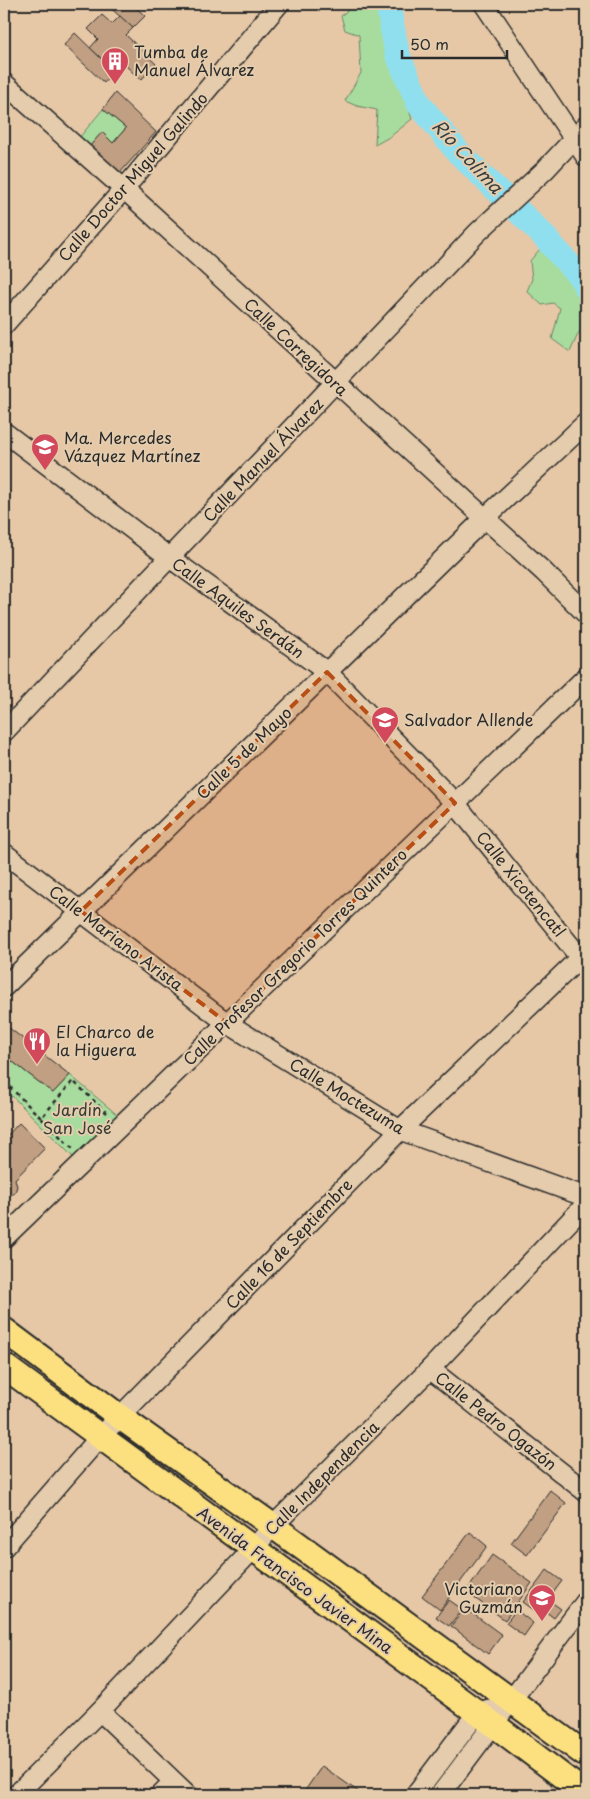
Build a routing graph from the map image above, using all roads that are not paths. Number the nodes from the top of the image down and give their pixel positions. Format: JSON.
{"nodes":[{"id":1,"x":279,"y":4,"type":"edge"},
{"id":2,"x":484,"y":4,"type":"edge"},
{"id":3,"x":4,"y":83,"type":"edge"},
{"id":4,"x":580,"y":132,"type":"edge"},
{"id":5,"x":586,"y":157,"type":"edge"},
{"id":6,"x":124,"y":189,"type":"junction"},
{"id":7,"x":4,"y":325,"type":"edge"},
{"id":8,"x":336,"y":383,"type":"junction"},
{"id":9,"x":586,"y":423,"type":"edge"},
{"id":10,"x":4,"y":432,"type":"edge"},
{"id":11,"x":484,"y":520,"type":"junction"},
{"id":12,"x":170,"y":558,"type":"junction"},
{"id":13,"x":586,"y":614,"type":"edge"},
{"id":14,"x":327,"y":672,"type":"junction"},
{"id":15,"x":586,"y":677,"type":"edge"},
{"id":16,"x":4,"y":732,"type":"edge"},
{"id":17,"x":455,"y":803,"type":"junction"},
{"id":18,"x":4,"y":853,"type":"edge"},
{"id":19,"x":81,"y":911,"type":"junction"},
{"id":20,"x":584,"y":958,"type":"edge"},
{"id":21,"x":4,"y":987,"type":"edge"},
{"id":22,"x":227,"y":1023,"type":"junction"},
{"id":23,"x":400,"y":1130,"type":"junction"},
{"id":24,"x":586,"y":1197,"type":"edge"},
{"id":25,"x":586,"y":1204,"type":"edge"},
{"id":26,"x":4,"y":1238,"type":"edge"},
{"id":27,"x":4,"y":1330,"type":"edge"},
{"id":28,"x":4,"y":1366,"type":"edge"},
{"id":29,"x":430,"y":1369,"type":"junction"},
{"id":30,"x":120,"y":1417,"type":"junction"},
{"id":31,"x":100,"y":1437,"type":"junction"},
{"id":32,"x":586,"y":1492,"type":"edge"},
{"id":33,"x":273,"y":1526,"type":"junction"},
{"id":34,"x":4,"y":1546,"type":"edge"},
{"id":35,"x":253,"y":1549,"type":"junction"},
{"id":36,"x":586,"y":1601,"type":"edge"},
{"id":37,"x":512,"y":1701,"type":"junction"},
{"id":38,"x":100,"y":1711,"type":"junction"},
{"id":39,"x":485,"y":1719,"type":"junction"},
{"id":40,"x":586,"y":1755,"type":"edge"},
{"id":41,"x":174,"y":1782,"type":"junction"},
{"id":42,"x":586,"y":1794,"type":"edge"},
{"id":43,"x":16,"y":1795,"type":"edge"},
{"id":44,"x":160,"y":1795,"type":"edge"},
{"id":45,"x":188,"y":1795,"type":"edge"},
{"id":46,"x":416,"y":1795,"type":"edge"},
{"id":47,"x":440,"y":1795,"type":"edge"}],
"edges":[{"from":1,"to":6,"type":"street","name":"Calle Doctor Miguel Galindo"},
{"from":2,"to":4,"type":"street"},
{"from":3,"to":6,"type":"street","name":"Calle Corregidora"},
{"from":4,"to":5,"type":"street"},
{"from":4,"to":8,"type":"street","name":"Calle Manuel Álvarez"},
{"from":6,"to":7,"type":"street","name":"Calle Doctor Miguel Galindo"},
{"from":6,"to":8,"type":"street","name":"Calle Corregidora"},
{"from":8,"to":11,"type":"street","name":"Calle Corregidora"},
{"from":8,"to":12,"type":"street","name":"Calle Manuel Álvarez"},
{"from":9,"to":11,"type":"street"},
{"from":10,"to":12,"type":"street","name":"Calle Aquiles Serdán"},
{"from":11,"to":13,"type":"street","name":"Calle Corregidora"},
{"from":11,"to":14,"type":"street","name":"Calle 5 de Mayo"},
{"from":12,"to":14,"type":"street","name":"Calle Aquiles Serdán"},
{"from":12,"to":16,"type":"street","name":"Calle Manuel Álvarez"},
{"from":14,"to":17,"type":"street","name":"Calle Aquiles Serdán"},
{"from":14,"to":19,"type":"street","name":"Calle 5 de Mayo"},
{"from":15,"to":17,"type":"street","name":"Calle Profesor Gregorio Torres Quintero"},
{"from":17,"to":20,"type":"street","name":"Calle Xicotencatl"},
{"from":17,"to":22,"type":"street","name":"Calle Profesor Gregorio Torres Quintero"},
{"from":18,"to":19,"type":"street","name":"Calle Mariano Arista"},
{"from":19,"to":21,"type":"street","name":"Calle 5 de Mayo"},
{"from":19,"to":22,"type":"street","name":"Calle Mariano Arista"},
{"from":20,"to":23,"type":"street","name":"Calle 16 de Septiembre"},
{"from":22,"to":23,"type":"street","name":"Calle Moctezuma"},
{"from":22,"to":26,"type":"street","name":"Calle Profesor Gregorio Torres Quintero"},
{"from":23,"to":24,"type":"street","name":"Calle Moctezuma"},
{"from":23,"to":30,"type":"street","name":"Calle 16 de Septiembre"},
{"from":25,"to":29,"type":"street","name":"Calle Independencia"},
{"from":27,"to":30,"type":"main road","name":"Avenida Francisco Javier Mina"},
{"from":28,"to":31,"type":"main road","name":"Avenida Francisco Javier Mina"},
{"from":29,"to":32,"type":"street","name":"Calle Pedro Ogazón"},
{"from":29,"to":33,"type":"street","name":"Calle Independencia"},
{"from":30,"to":31,"type":"street","name":"Calle 16 de Septiembre"},
{"from":30,"to":33,"type":"main road","name":"Avenida Francisco Javier Mina"},
{"from":31,"to":34,"type":"street","name":"Calle 16 de Septiembre"},
{"from":31,"to":35,"type":"main road","name":"Avenida Francisco Javier Mina"},
{"from":33,"to":35,"type":"street","name":"Calle Independencia"},
{"from":33,"to":37,"type":"main road","name":"Avenida Francisco Javier Mina"},
{"from":35,"to":38,"type":"street","name":"Calle Independencia"},
{"from":35,"to":39,"type":"main road","name":"Avenida Francisco Javier Mina"},
{"from":36,"to":37,"type":"street"},
{"from":37,"to":39,"type":"street"},
{"from":37,"to":40,"type":"main road","name":"Avenida Francisco Javier Mina"},
{"from":38,"to":41,"type":"street"},
{"from":38,"to":43,"type":"street","name":"Calle Independencia"},
{"from":39,"to":42,"type":"main road","name":"Avenida Francisco Javier Mina"},
{"from":39,"to":46,"type":"street"},
{"from":39,"to":47,"type":"street"},
{"from":41,"to":44,"type":"street"},
{"from":41,"to":45,"type":"street"}]}
